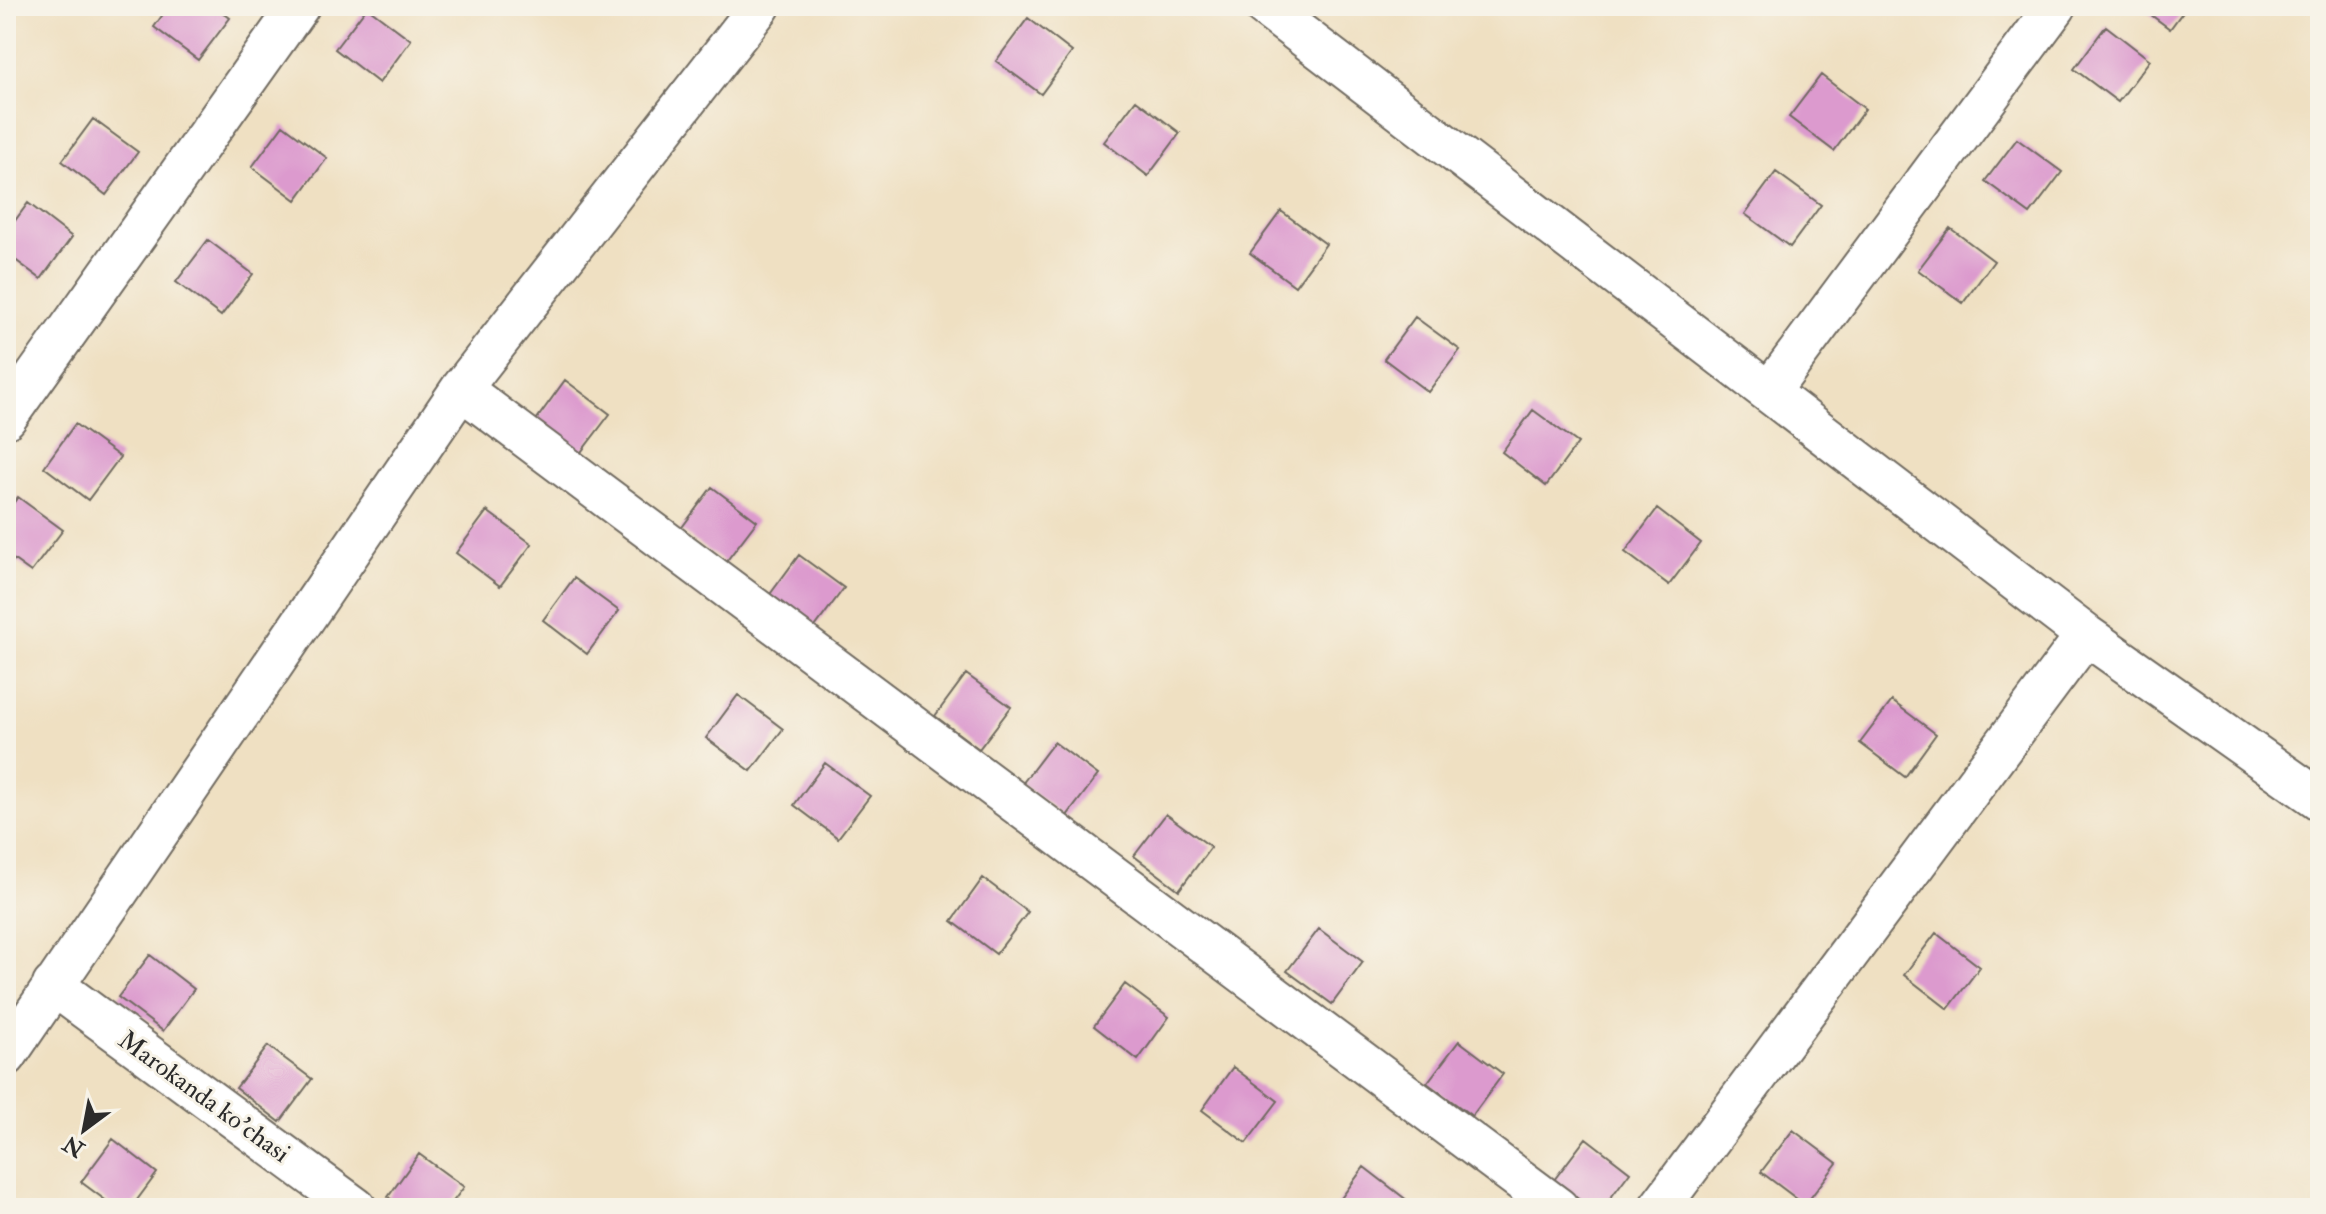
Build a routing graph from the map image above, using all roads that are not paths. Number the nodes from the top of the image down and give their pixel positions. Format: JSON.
{"nodes":[{"id":1,"x":299,"y":6,"type":"edge"},
{"id":2,"x":760,"y":6,"type":"edge"},
{"id":3,"x":1264,"y":6,"type":"edge"},
{"id":4,"x":2056,"y":6,"type":"edge"},
{"id":5,"x":461,"y":389,"type":"junction"},
{"id":6,"x":1769,"y":392,"type":"junction"},
{"id":7,"x":6,"y":418,"type":"edge"},
{"id":8,"x":2086,"y":635,"type":"junction"},
{"id":9,"x":2320,"y":800,"type":"edge"},
{"id":10,"x":53,"y":985,"type":"junction"},
{"id":11,"x":6,"y":1056,"type":"edge"},
{"id":12,"x":356,"y":1208,"type":"edge"},
{"id":13,"x":1558,"y":1208,"type":"edge"},
{"id":14,"x":1659,"y":1208,"type":"edge"}],
"edges":[{"from":1,"to":7,"type":"street"},
{"from":2,"to":5,"type":"street"},
{"from":3,"to":6,"type":"street"},
{"from":4,"to":6,"type":"street"},
{"from":5,"to":10,"type":"street"},
{"from":5,"to":13,"type":"street"},
{"from":6,"to":8,"type":"street"},
{"from":8,"to":9,"type":"street"},
{"from":8,"to":14,"type":"street"},
{"from":10,"to":11,"type":"street"},
{"from":10,"to":12,"type":"street","name":"Marokanda ko'chasi"}]}
